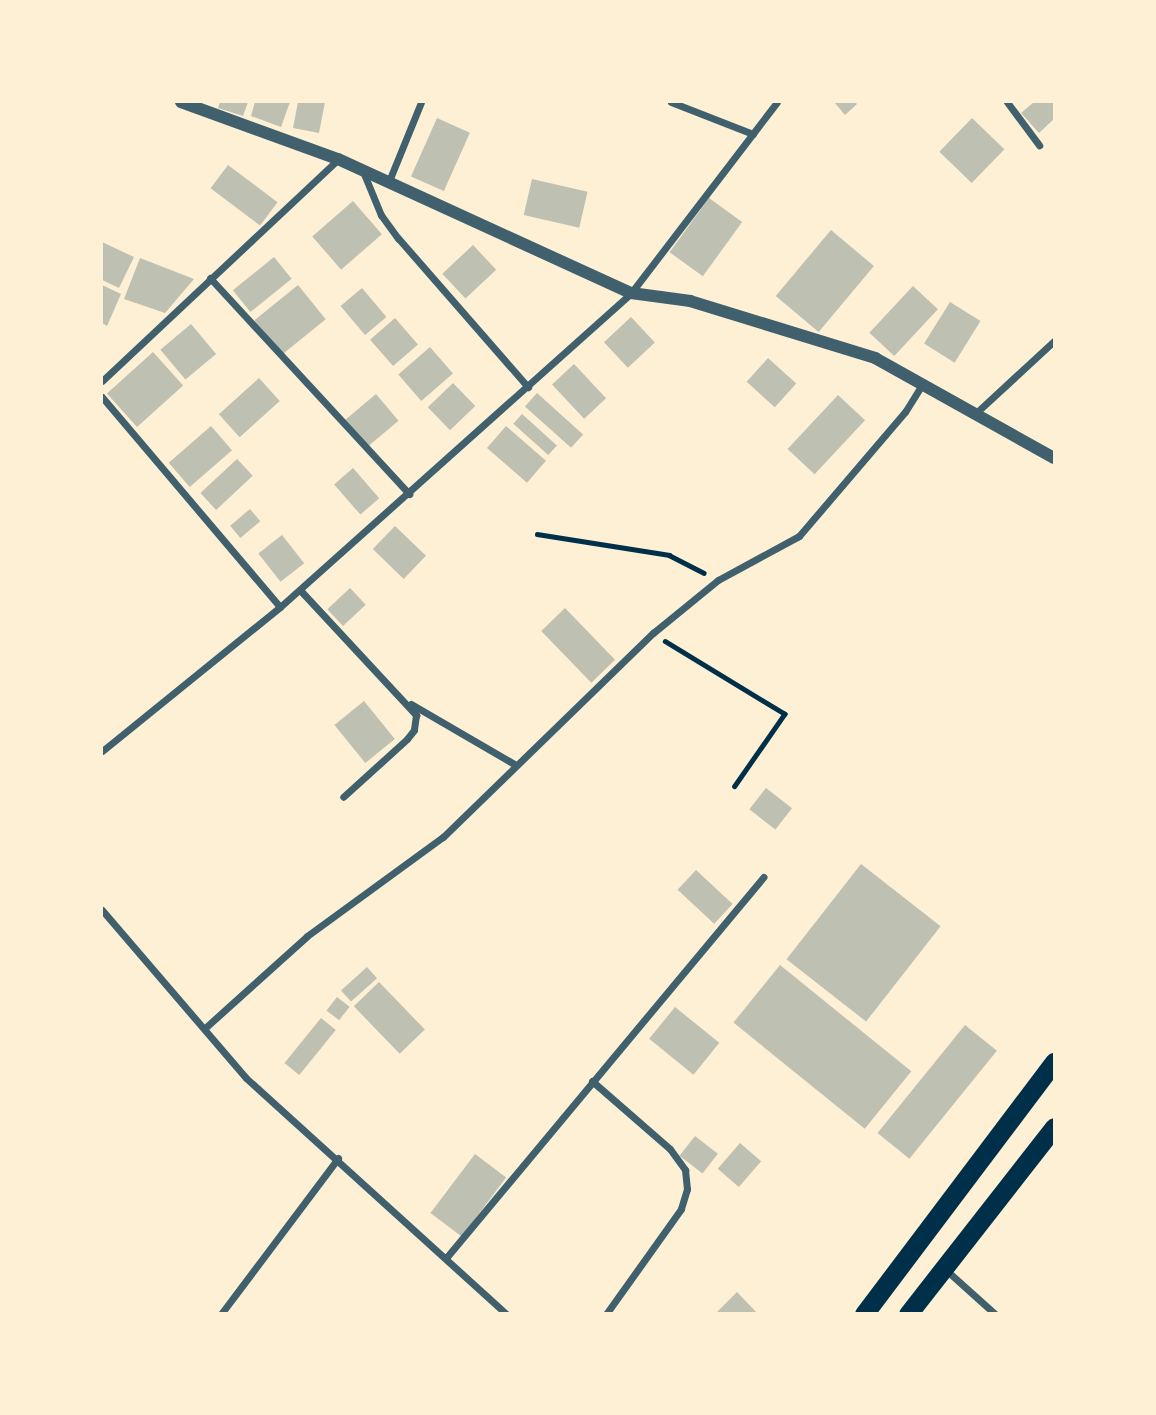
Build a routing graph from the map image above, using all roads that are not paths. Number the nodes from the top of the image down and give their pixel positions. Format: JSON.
{"nodes":[{"id":1,"x":180,"y":102,"type":"edge"},
{"id":2,"x":421,"y":102,"type":"edge"},
{"id":3,"x":671,"y":102,"type":"edge"},
{"id":4,"x":777,"y":102,"type":"edge"},
{"id":5,"x":1007,"y":102,"type":"edge"},
{"id":6,"x":196,"y":103,"type":"edge"},
{"id":7,"x":753,"y":134,"type":"junction"},
{"id":8,"x":1040,"y":145,"type":"dead end"},
{"id":9,"x":338,"y":159,"type":"junction"},
{"id":10,"x":362,"y":169,"type":"junction"},
{"id":11,"x":389,"y":181,"type":"junction"},
{"id":12,"x":210,"y":278,"type":"junction"},
{"id":13,"x":631,"y":292,"type":"junction"},
{"id":14,"x":1055,"y":341,"type":"edge"},
{"id":15,"x":102,"y":381,"type":"edge"},
{"id":16,"x":923,"y":383,"type":"junction"},
{"id":17,"x":528,"y":387,"type":"junction"},
{"id":18,"x":102,"y":397,"type":"edge"},
{"id":19,"x":977,"y":412,"type":"junction"},
{"id":20,"x":1055,"y":458,"type":"edge"},
{"id":21,"x":409,"y":494,"type":"junction"},
{"id":22,"x":300,"y":590,"type":"junction"},
{"id":23,"x":281,"y":607,"type":"junction"},
{"id":24,"x":409,"y":702,"type":"junction"},
{"id":25,"x":102,"y":751,"type":"edge"},
{"id":26,"x":516,"y":765,"type":"junction"},
{"id":27,"x":343,"y":797,"type":"dead end"},
{"id":28,"x":764,"y":877,"type":"dead end"},
{"id":29,"x":102,"y":910,"type":"edge"},
{"id":30,"x":205,"y":1028,"type":"junction"},
{"id":31,"x":1055,"y":1062,"type":"edge"},
{"id":32,"x":592,"y":1081,"type":"junction"},
{"id":33,"x":1055,"y":1127,"type":"edge"},
{"id":34,"x":338,"y":1158,"type":"junction"},
{"id":35,"x":446,"y":1258,"type":"junction"},
{"id":36,"x":944,"y":1268,"type":"junction"},
{"id":37,"x":221,"y":1314,"type":"edge"},
{"id":38,"x":506,"y":1314,"type":"edge"},
{"id":39,"x":606,"y":1314,"type":"edge"},
{"id":40,"x":863,"y":1314,"type":"edge"},
{"id":41,"x":908,"y":1314,"type":"edge"},
{"id":42,"x":995,"y":1314,"type":"edge"}],
"edges":[{"from":1,"to":6,"type":"street"},
{"from":2,"to":11,"type":"street"},
{"from":3,"to":7,"type":"street"},
{"from":4,"to":7,"type":"street"},
{"from":5,"to":8,"type":"street"},
{"from":6,"to":9,"type":"street"},
{"from":7,"to":13,"type":"street"},
{"from":9,"to":10,"type":"street"},
{"from":9,"to":12,"type":"street"},
{"from":10,"to":11,"type":"street"},
{"from":10,"to":17,"type":"street"},
{"from":11,"to":13,"type":"street"},
{"from":12,"to":15,"type":"street"},
{"from":12,"to":21,"type":"street"},
{"from":13,"to":16,"type":"street"},
{"from":13,"to":17,"type":"street"},
{"from":14,"to":19,"type":"street"},
{"from":16,"to":19,"type":"street"},
{"from":16,"to":26,"type":"street"},
{"from":17,"to":21,"type":"street"},
{"from":18,"to":23,"type":"street"},
{"from":19,"to":20,"type":"street"},
{"from":21,"to":22,"type":"street"},
{"from":22,"to":23,"type":"street"},
{"from":22,"to":24,"type":"street"},
{"from":23,"to":25,"type":"street"},
{"from":24,"to":26,"type":"street"},
{"from":24,"to":27,"type":"street"},
{"from":26,"to":30,"type":"street"},
{"from":28,"to":32,"type":"street"},
{"from":29,"to":30,"type":"street"},
{"from":30,"to":34,"type":"street"},
{"from":31,"to":40,"type":"highway"},
{"from":32,"to":35,"type":"street"},
{"from":32,"to":39,"type":"street"},
{"from":33,"to":36,"type":"highway"},
{"from":34,"to":35,"type":"street"},
{"from":34,"to":37,"type":"street"},
{"from":35,"to":38,"type":"street"},
{"from":36,"to":41,"type":"highway"},
{"from":36,"to":42,"type":"street"}]}
